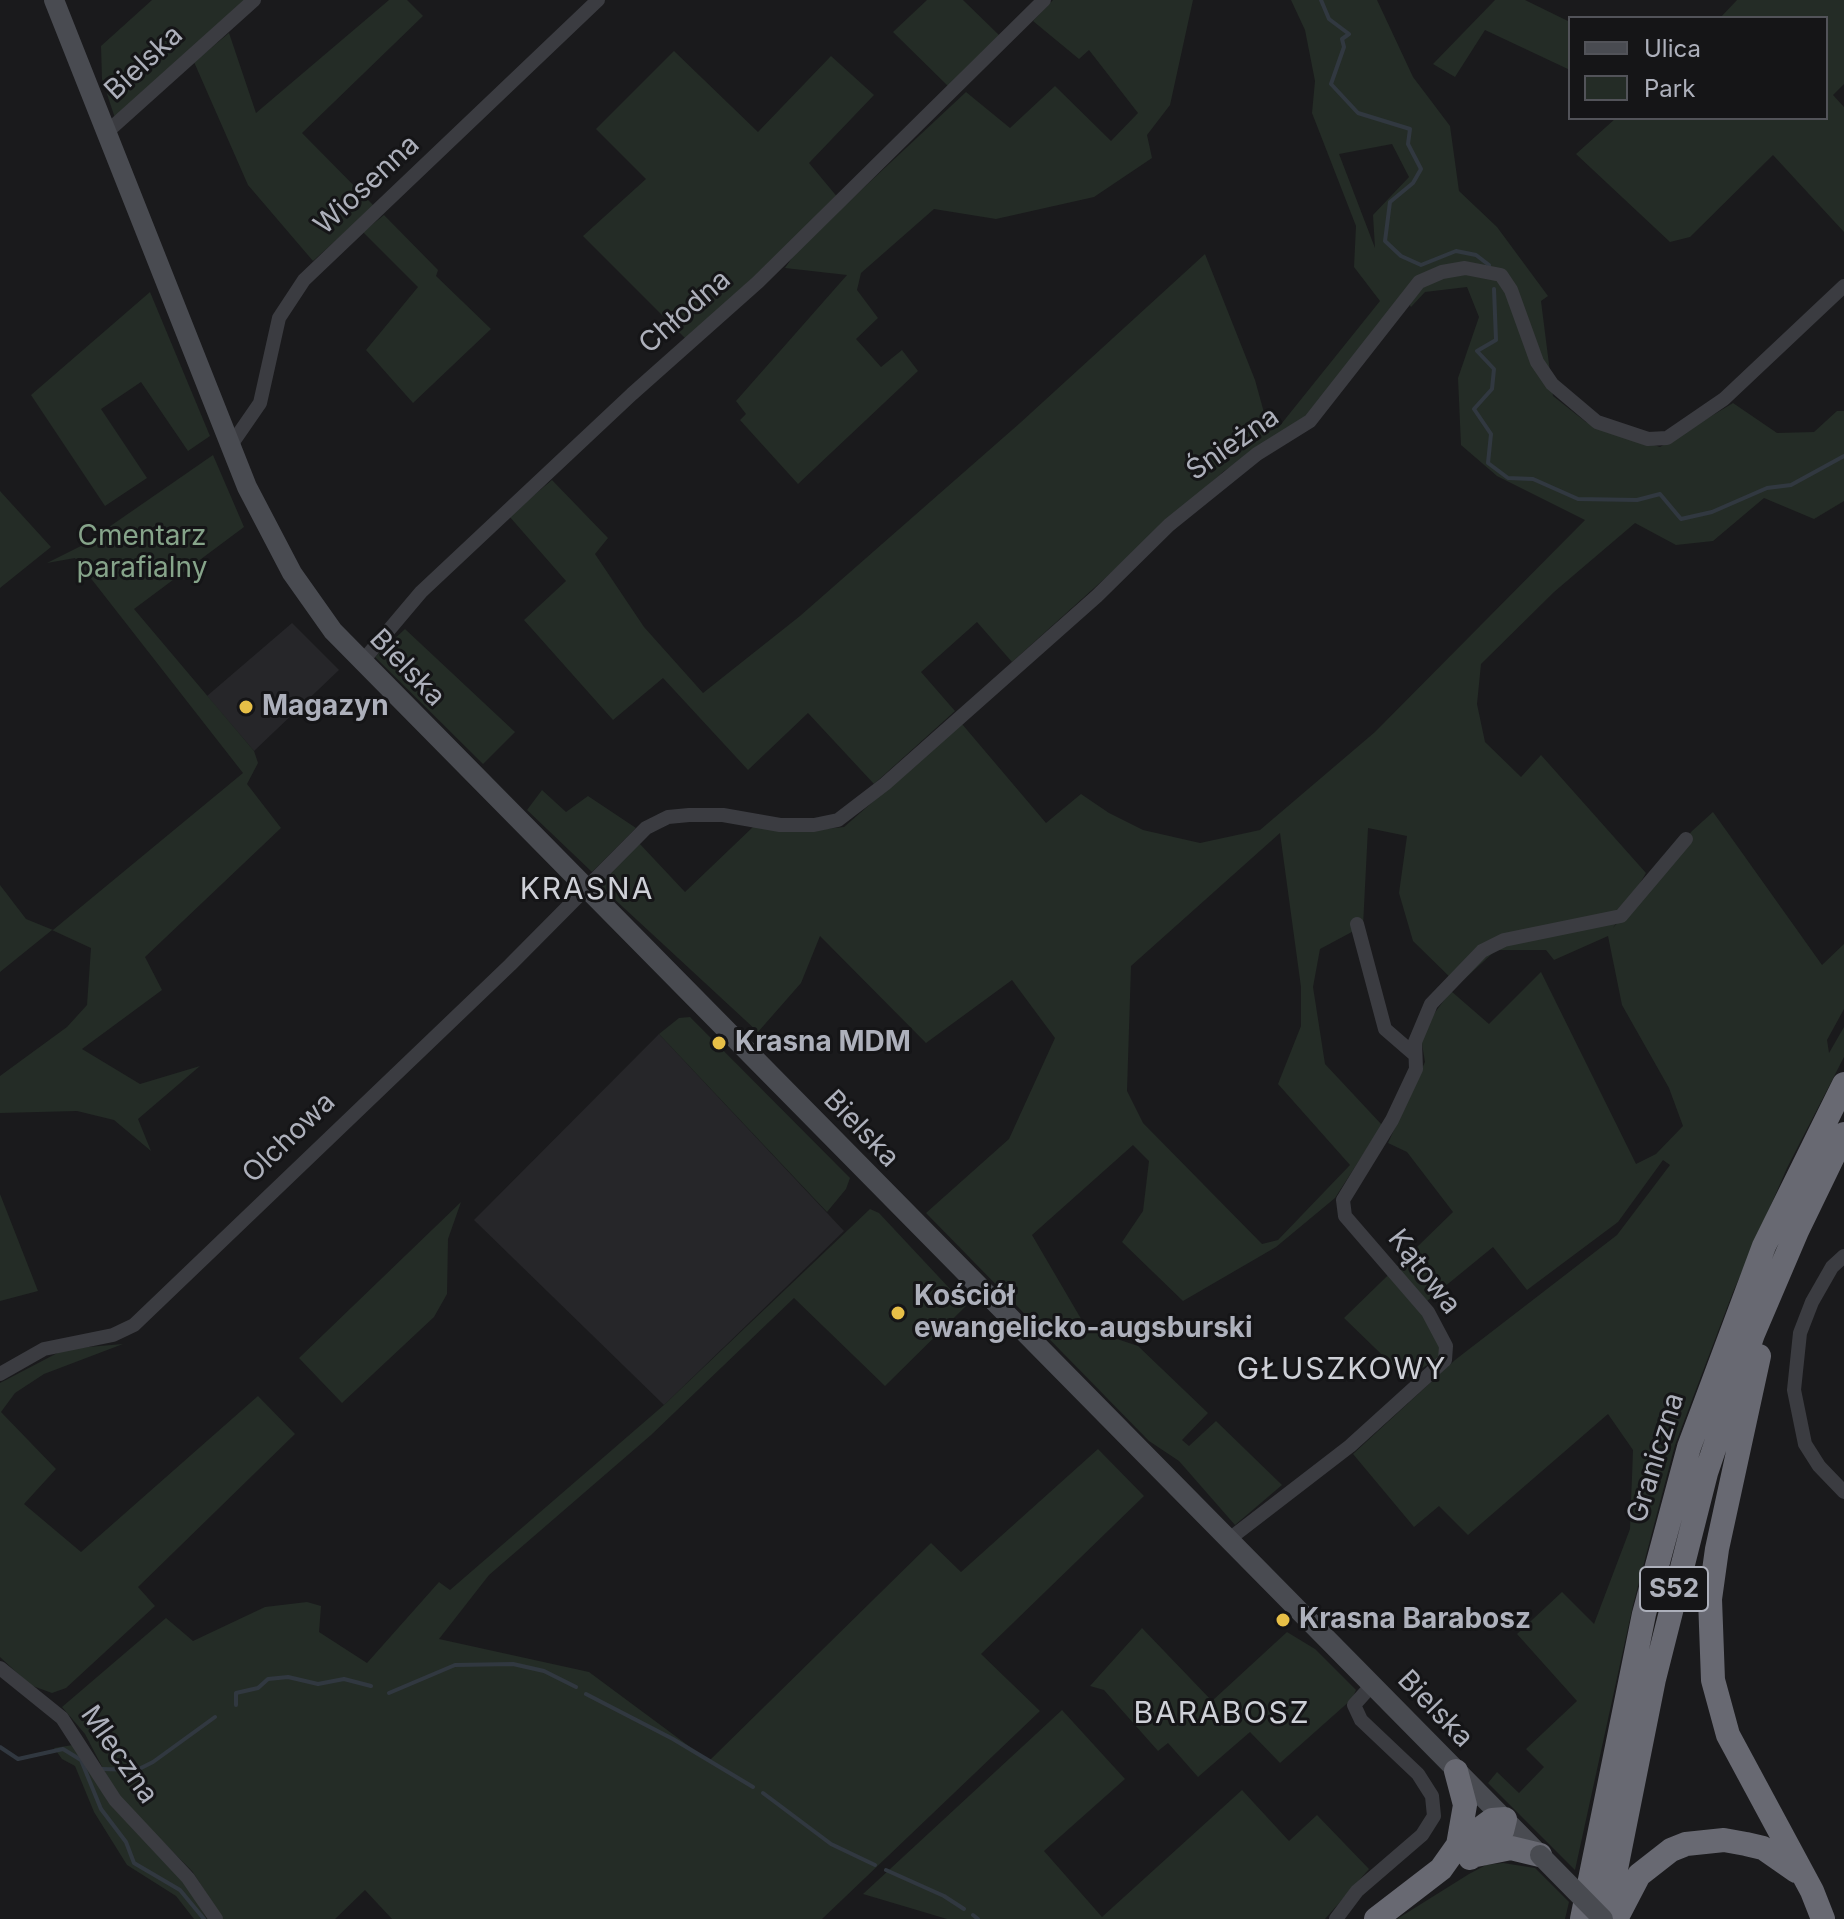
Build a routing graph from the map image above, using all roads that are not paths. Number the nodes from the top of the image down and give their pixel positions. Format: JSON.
{"nodes":[{"id":1,"x":54,"y":0,"type":"edge"},
{"id":2,"x":254,"y":0,"type":"edge"},
{"id":3,"x":598,"y":0,"type":"edge"},
{"id":4,"x":1044,"y":0,"type":"edge"},
{"id":5,"x":107,"y":132,"type":"junction"},
{"id":6,"x":1844,"y":286,"type":"edge"},
{"id":7,"x":231,"y":445,"type":"junction"},
{"id":8,"x":361,"y":663,"type":"junction"},
{"id":9,"x":1686,"y":839,"type":"dead end"},
{"id":10,"x":586,"y":888,"type":"junction"},
{"id":11,"x":1357,"y":924,"type":"dead end"},
{"id":12,"x":1415,"y":1055,"type":"junction"},
{"id":13,"x":1844,"y":1084,"type":"edge"},
{"id":14,"x":1844,"y":1134,"type":"edge"},
{"id":15,"x":1844,"y":1256,"type":"edge"},
{"id":16,"x":1780,"y":1270,"type":"junction"},
{"id":17,"x":0,"y":1374,"type":"edge"},
{"id":18,"x":1844,"y":1492,"type":"edge"},
{"id":19,"x":1228,"y":1540,"type":"junction"},
{"id":20,"x":0,"y":1668,"type":"edge"},
{"id":21,"x":1372,"y":1685,"type":"junction"},
{"id":22,"x":1456,"y":1771,"type":"junction"},
{"id":23,"x":1505,"y":1819,"type":"junction"},
{"id":24,"x":1464,"y":1852,"type":"junction"},
{"id":25,"x":1540,"y":1855,"type":"junction"},
{"id":26,"x":1804,"y":1877,"type":"junction"},
{"id":27,"x":216,"y":1919,"type":"edge"},
{"id":28,"x":1336,"y":1919,"type":"edge"},
{"id":29,"x":1376,"y":1919,"type":"edge"},
{"id":30,"x":1582,"y":1919,"type":"edge"},
{"id":31,"x":1604,"y":1919,"type":"edge"},
{"id":32,"x":1616,"y":1919,"type":"edge"},
{"id":33,"x":1823,"y":1919,"type":"edge"}],
"edges":[{"from":1,"to":5,"type":"street","name":"Bielska"},
{"from":2,"to":5,"type":"street","name":"Bielska"},
{"from":3,"to":7,"type":"street","name":"Wiosenna"},
{"from":4,"to":8,"type":"street","name":"Chłodna"},
{"from":5,"to":7,"type":"street","name":"Bielska"},
{"from":6,"to":10,"type":"street","name":"Śnieżna"},
{"from":7,"to":8,"type":"street","name":"Bielska"},
{"from":8,"to":10,"type":"street","name":"Bielska"},
{"from":9,"to":12,"type":"street","name":"Kątowa"},
{"from":10,"to":17,"type":"street","name":"Olchowa"},
{"from":10,"to":19,"type":"street","name":"Bielska"},
{"from":11,"to":12,"type":"street"},
{"from":12,"to":19,"type":"street","name":"Kątowa"},
{"from":13,"to":30,"type":"highway","name":"Graniczna","number":"S52"},
{"from":14,"to":16,"type":"highway","name":"Graniczna","number":"S52"},
{"from":15,"to":18,"type":"street"},
{"from":16,"to":26,"type":"highway"},
{"from":16,"to":31,"type":"highway","name":"Graniczna","number":"S52"},
{"from":19,"to":21,"type":"street","name":"Bielska"},
{"from":20,"to":27,"type":"street","name":"Mleczna"},
{"from":21,"to":22,"type":"street","name":"Bielska"},
{"from":21,"to":28,"type":"street"},
{"from":22,"to":23,"type":"street","name":"Bielska"},
{"from":22,"to":24,"type":"highway"},
{"from":23,"to":24,"type":"highway"},
{"from":23,"to":25,"type":"street","name":"Bielska"},
{"from":24,"to":25,"type":"highway"},
{"from":24,"to":29,"type":"highway"},
{"from":25,"to":31,"type":"street","name":"Bielska","bridge":true},
{"from":26,"to":32,"type":"highway"},
{"from":26,"to":33,"type":"highway"}]}
